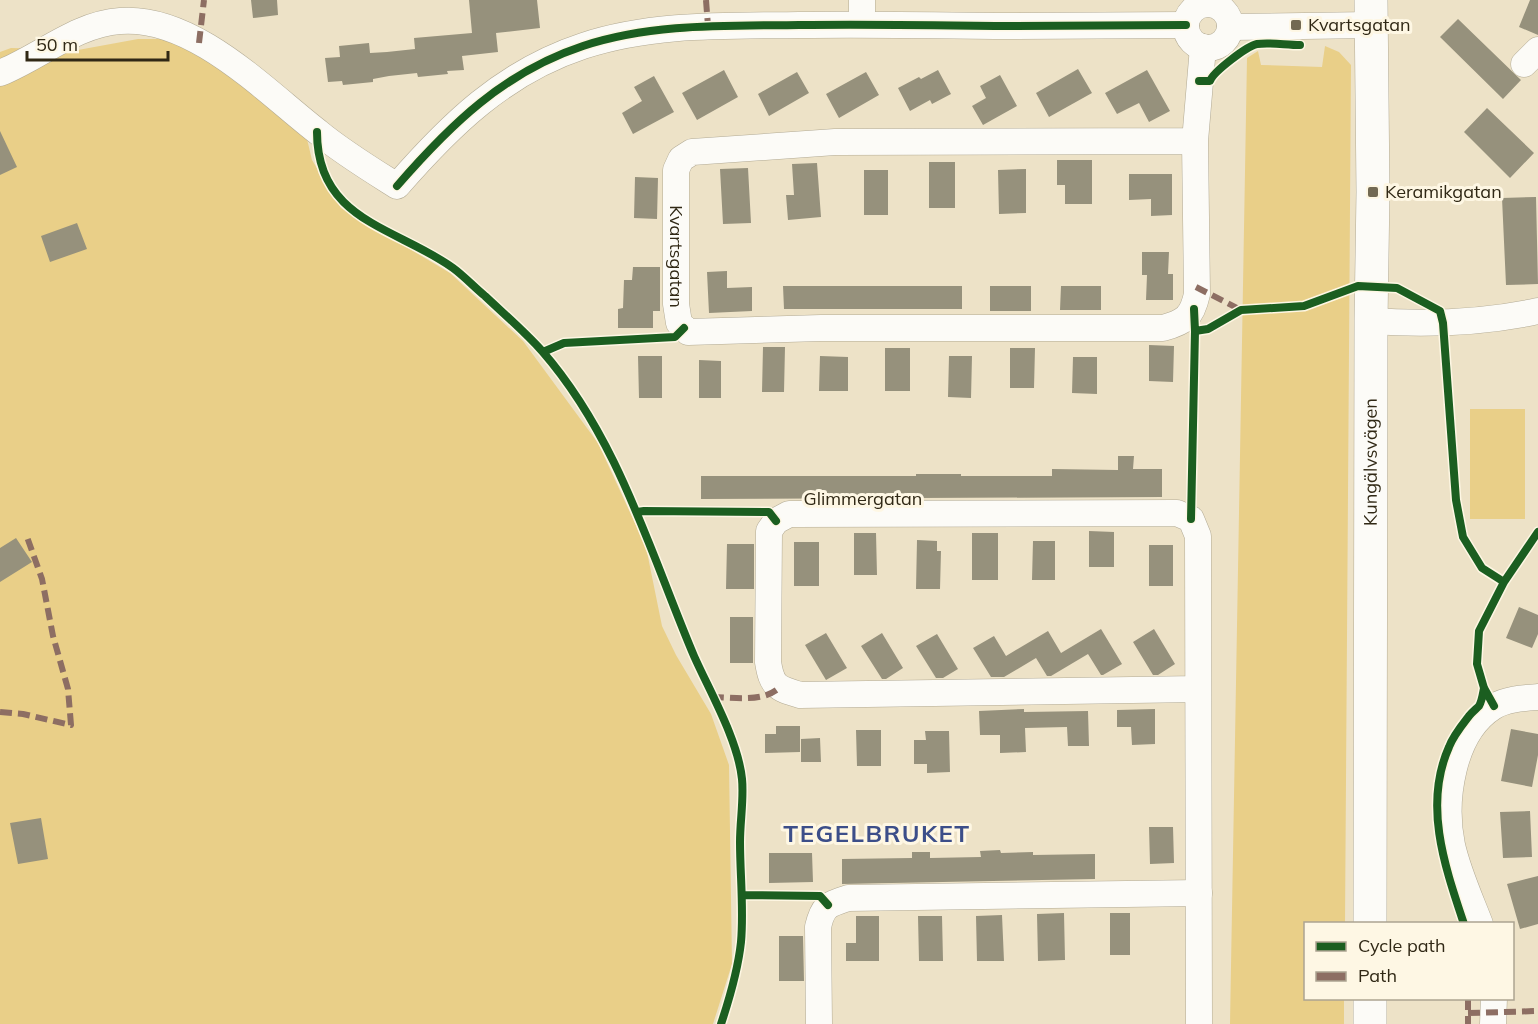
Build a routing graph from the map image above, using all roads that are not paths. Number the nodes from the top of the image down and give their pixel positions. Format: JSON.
{"nodes":[{"id":1,"x":1204,"y":2,"type":"edge"},
{"id":2,"x":862,"y":12,"type":"edge"},
{"id":3,"x":1371,"y":13,"type":"edge"},
{"id":4,"x":1186,"y":25,"type":"junction"},
{"id":5,"x":1230,"y":27,"type":"junction"},
{"id":6,"x":1203,"y":47,"type":"junction"},
{"id":7,"x":0,"y":73,"type":"edge"},
{"id":8,"x":1195,"y":141,"type":"junction"},
{"id":9,"x":1538,"y":311,"type":"edge"},
{"id":10,"x":1371,"y":321,"type":"junction"},
{"id":11,"x":1198,"y":689,"type":"junction"},
{"id":12,"x":1538,"y":697,"type":"edge"},
{"id":13,"x":1199,"y":893,"type":"junction"},
{"id":14,"x":1370,"y":922,"type":"edge"},
{"id":15,"x":1479,"y":922,"type":"edge"},
{"id":16,"x":1370,"y":1000,"type":"edge"},
{"id":17,"x":1494,"y":1000,"type":"edge"},
{"id":18,"x":819,"y":1024,"type":"edge"},
{"id":19,"x":1200,"y":1024,"type":"edge"},
{"id":20,"x":1370,"y":1024,"type":"edge"},
{"id":21,"x":1493,"y":1024,"type":"edge"}],
"edges":[{"from":1,"to":4,"type":"street"},
{"from":1,"to":5,"type":"street"},
{"from":2,"to":4,"type":"street"},
{"from":2,"to":7,"type":"street"},
{"from":3,"to":5,"type":"street"},
{"from":3,"to":10,"type":"main road","name":"Kungälvsvägen"},
{"from":4,"to":6,"type":"street"},
{"from":5,"to":6,"type":"street"},
{"from":6,"to":8,"type":"street","name":"Kvartsgatan"},
{"from":8,"to":8,"type":"street","name":"Kvartsgatan"},
{"from":9,"to":10,"type":"street"},
{"from":10,"to":14,"type":"main road","name":"Kungälvsvägen"},
{"from":11,"to":11,"type":"street","name":"Glimmergatan"},
{"from":11,"to":13,"type":"street","name":"Glimmergatan"},
{"from":12,"to":15,"type":"street"},
{"from":13,"to":18,"type":"street"},
{"from":13,"to":19,"type":"street","name":"Glimmergatan"},
{"from":16,"to":20,"type":"main road"},
{"from":17,"to":21,"type":"street"}]}
